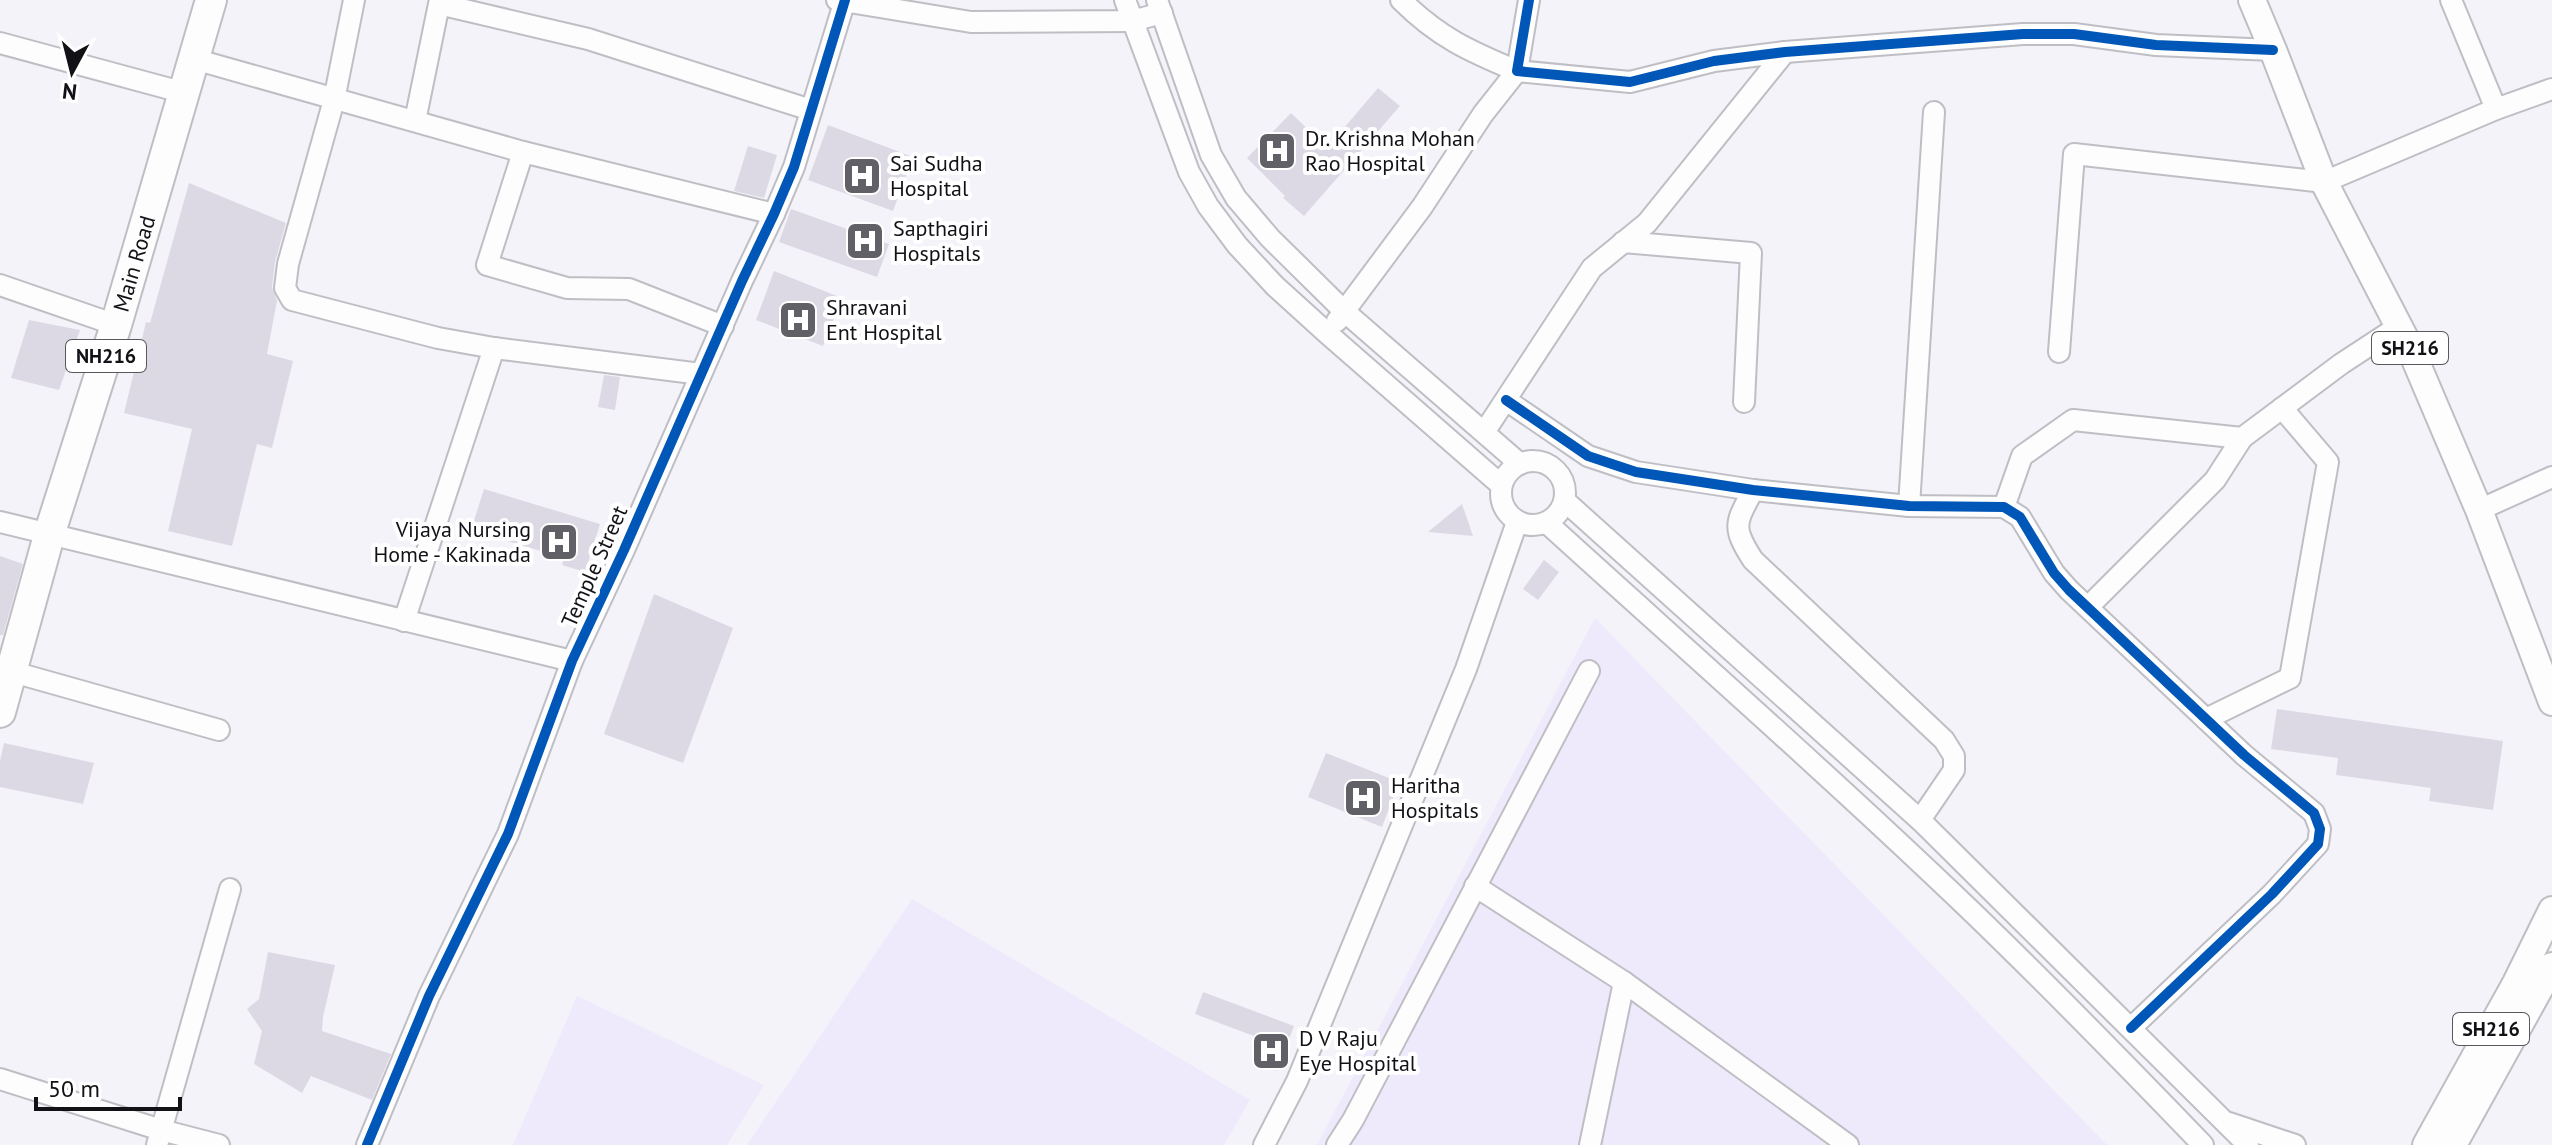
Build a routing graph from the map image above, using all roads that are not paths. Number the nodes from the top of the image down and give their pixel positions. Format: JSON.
{"nodes":[{"id":1,"x":211,"y":0,"type":"edge"},
{"id":2,"x":354,"y":0,"type":"edge"},
{"id":3,"x":1125,"y":0,"type":"edge"},
{"id":4,"x":1401,"y":0,"type":"edge"},
{"id":5,"x":1529,"y":0,"type":"edge"},
{"id":6,"x":2252,"y":0,"type":"edge"},
{"id":7,"x":2451,"y":0,"type":"edge"},
{"id":8,"x":842,"y":1,"type":"edge"},
{"id":9,"x":440,"y":2,"type":"edge"},
{"id":10,"x":1160,"y":7,"type":"edge"},
{"id":11,"x":1132,"y":21,"type":"junction"},
{"id":12,"x":0,"y":43,"type":"edge"},
{"id":13,"x":2273,"y":50,"type":"junction"},
{"id":14,"x":1785,"y":52,"type":"junction"},
{"id":15,"x":194,"y":59,"type":"junction"},
{"id":16,"x":1517,"y":71,"type":"junction"},
{"id":17,"x":2552,"y":89,"type":"edge"},
{"id":18,"x":185,"y":93,"type":"junction"},
{"id":19,"x":334,"y":100,"type":"junction"},
{"id":20,"x":2496,"y":109,"type":"junction"},
{"id":21,"x":811,"y":110,"type":"junction"},
{"id":22,"x":1934,"y":112,"type":"dead end"},
{"id":23,"x":415,"y":121,"type":"junction"},
{"id":24,"x":523,"y":152,"type":"junction"},
{"id":25,"x":2324,"y":182,"type":"junction"},
{"id":26,"x":774,"y":214,"type":"junction"},
{"id":27,"x":1623,"y":242,"type":"junction"},
{"id":28,"x":0,"y":285,"type":"edge"},
{"id":29,"x":1344,"y":311,"type":"junction"},
{"id":30,"x":116,"y":325,"type":"junction"},
{"id":31,"x":723,"y":326,"type":"junction"},
{"id":32,"x":2399,"y":326,"type":"junction"},
{"id":33,"x":1328,"y":334,"type":"junction"},
{"id":34,"x":494,"y":348,"type":"junction"},
{"id":35,"x":2059,"y":352,"type":"dead end"},
{"id":36,"x":701,"y":374,"type":"junction"},
{"id":37,"x":1506,"y":400,"type":"junction"},
{"id":38,"x":1744,"y":402,"type":"dead end"},
{"id":39,"x":2282,"y":408,"type":"junction"},
{"id":40,"x":1485,"y":431,"type":"junction"},
{"id":41,"x":2242,"y":438,"type":"junction"},
{"id":42,"x":1520,"y":464,"type":"junction"},
{"id":43,"x":2552,"y":477,"type":"edge"},
{"id":44,"x":1501,"y":485,"type":"junction"},
{"id":45,"x":1753,"y":490,"type":"junction"},
{"id":46,"x":1565,"y":501,"type":"junction"},
{"id":47,"x":1909,"y":506,"type":"junction"},
{"id":48,"x":2004,"y":507,"type":"junction"},
{"id":49,"x":2479,"y":510,"type":"junction"},
{"id":50,"x":0,"y":522,"type":"edge"},
{"id":51,"x":1517,"y":522,"type":"junction"},
{"id":52,"x":1547,"y":523,"type":"junction"},
{"id":53,"x":50,"y":532,"type":"junction"},
{"id":54,"x":2088,"y":607,"type":"junction"},
{"id":55,"x":404,"y":621,"type":"junction"},
{"id":56,"x":572,"y":661,"type":"junction"},
{"id":57,"x":1589,"y":671,"type":"dead end"},
{"id":58,"x":13,"y":672,"type":"junction"},
{"id":59,"x":2552,"y":702,"type":"edge"},
{"id":60,"x":0,"y":712,"type":"edge"},
{"id":61,"x":2206,"y":719,"type":"junction"},
{"id":62,"x":219,"y":730,"type":"dead end"},
{"id":63,"x":1920,"y":820,"type":"junction"},
{"id":64,"x":1475,"y":886,"type":"junction"},
{"id":65,"x":230,"y":889,"type":"dead end"},
{"id":66,"x":2552,"y":910,"type":"edge"},
{"id":67,"x":2552,"y":966,"type":"edge"},
{"id":68,"x":1624,"y":982,"type":"junction"},
{"id":69,"x":2112,"y":1008,"type":"junction"},
{"id":70,"x":2131,"y":1028,"type":"junction"},
{"id":71,"x":2092,"y":1029,"type":"junction"},
{"id":72,"x":0,"y":1079,"type":"edge"},
{"id":73,"x":2226,"y":1121,"type":"junction"},
{"id":74,"x":159,"y":1138,"type":"edge"},
{"id":75,"x":219,"y":1145,"type":"edge"},
{"id":76,"x":367,"y":1145,"type":"edge"},
{"id":77,"x":1264,"y":1145,"type":"edge"},
{"id":78,"x":1337,"y":1145,"type":"edge"},
{"id":79,"x":1590,"y":1145,"type":"edge"},
{"id":80,"x":1848,"y":1145,"type":"edge"},
{"id":81,"x":2203,"y":1145,"type":"edge"},
{"id":82,"x":2248,"y":1145,"type":"edge"},
{"id":83,"x":2295,"y":1145,"type":"edge"},
{"id":84,"x":2426,"y":1145,"type":"edge"},
{"id":85,"x":2453,"y":1145,"type":"edge"}],
"edges":[{"from":1,"to":15,"type":"highway","name":"Main Road","number":"NH216"},
{"from":2,"to":19,"type":"street"},
{"from":3,"to":11,"type":"street"},
{"from":4,"to":16,"type":"street"},
{"from":5,"to":16,"type":"street"},
{"from":6,"to":13,"type":"main road","number":"SH216"},
{"from":7,"to":20,"type":"street"},
{"from":8,"to":11,"type":"street"},
{"from":8,"to":21,"type":"street","name":"Temple Street"},
{"from":9,"to":21,"type":"street"},
{"from":9,"to":23,"type":"street"},
{"from":10,"to":11,"type":"street"},
{"from":10,"to":29,"type":"street"},
{"from":11,"to":33,"type":"street"},
{"from":12,"to":18,"type":"street"},
{"from":13,"to":14,"type":"street"},
{"from":13,"to":25,"type":"main road","number":"SH216"},
{"from":14,"to":16,"type":"street"},
{"from":14,"to":27,"type":"street"},
{"from":15,"to":18,"type":"highway","name":"Main Road","number":"NH216"},
{"from":15,"to":19,"type":"street"},
{"from":16,"to":29,"type":"street"},
{"from":17,"to":20,"type":"street"},
{"from":18,"to":30,"type":"highway","name":"Main Road","number":"NH216"},
{"from":19,"to":23,"type":"street"},
{"from":19,"to":34,"type":"street"},
{"from":20,"to":25,"type":"street"},
{"from":21,"to":26,"type":"street","name":"Temple Street"},
{"from":22,"to":47,"type":"street"},
{"from":23,"to":24,"type":"street"},
{"from":24,"to":26,"type":"street"},
{"from":24,"to":31,"type":"street"},
{"from":25,"to":32,"type":"main road","number":"SH216"},
{"from":25,"to":35,"type":"street"},
{"from":26,"to":31,"type":"street","name":"Temple Street"},
{"from":27,"to":37,"type":"street"},
{"from":27,"to":38,"type":"street"},
{"from":28,"to":30,"type":"street"},
{"from":29,"to":33,"type":"street"},
{"from":29,"to":40,"type":"street"},
{"from":30,"to":53,"type":"highway","name":"Main Road","number":"NH216"},
{"from":31,"to":36,"type":"street","name":"Temple Street"},
{"from":32,"to":39,"type":"street"},
{"from":32,"to":49,"type":"main road","number":"SH216"},
{"from":33,"to":44,"type":"street"},
{"from":34,"to":36,"type":"street"},
{"from":34,"to":55,"type":"street"},
{"from":36,"to":56,"type":"street","name":"Temple Street"},
{"from":37,"to":40,"type":"street"},
{"from":37,"to":45,"type":"street"},
{"from":39,"to":41,"type":"street"},
{"from":39,"to":61,"type":"street"},
{"from":40,"to":42,"type":"street"},
{"from":41,"to":48,"type":"street"},
{"from":41,"to":54,"type":"street"},
{"from":42,"to":44,"type":"street"},
{"from":42,"to":46,"type":"street"},
{"from":43,"to":49,"type":"street"},
{"from":44,"to":51,"type":"street"},
{"from":45,"to":47,"type":"street"},
{"from":45,"to":63,"type":"street"},
{"from":46,"to":52,"type":"street"},
{"from":46,"to":63,"type":"street"},
{"from":47,"to":48,"type":"street"},
{"from":48,"to":54,"type":"street"},
{"from":49,"to":59,"type":"main road","number":"SH216"},
{"from":50,"to":53,"type":"street"},
{"from":51,"to":52,"type":"street"},
{"from":51,"to":77,"type":"street"},
{"from":52,"to":71,"type":"street"},
{"from":53,"to":55,"type":"street"},
{"from":53,"to":58,"type":"highway","name":"Main Road","number":"NH216"},
{"from":54,"to":61,"type":"street"},
{"from":55,"to":56,"type":"street"},
{"from":56,"to":76,"type":"street","name":"Temple Street"},
{"from":57,"to":64,"type":"street"},
{"from":58,"to":60,"type":"highway","name":"Main Road","number":"NH216"},
{"from":58,"to":62,"type":"street"},
{"from":61,"to":70,"type":"street"},
{"from":63,"to":69,"type":"street"},
{"from":64,"to":68,"type":"street"},
{"from":64,"to":78,"type":"street"},
{"from":65,"to":74,"type":"street"},
{"from":66,"to":84,"type":"main road","number":"SH216"},
{"from":67,"to":85,"type":"main road","number":"SH216"},
{"from":68,"to":79,"type":"street"},
{"from":68,"to":80,"type":"street"},
{"from":69,"to":70,"type":"street"},
{"from":69,"to":71,"type":"street"},
{"from":70,"to":73,"type":"street"},
{"from":71,"to":81,"type":"street"},
{"from":72,"to":74,"type":"street"},
{"from":73,"to":82,"type":"street"},
{"from":73,"to":83,"type":"street"},
{"from":74,"to":75,"type":"street"}]}
